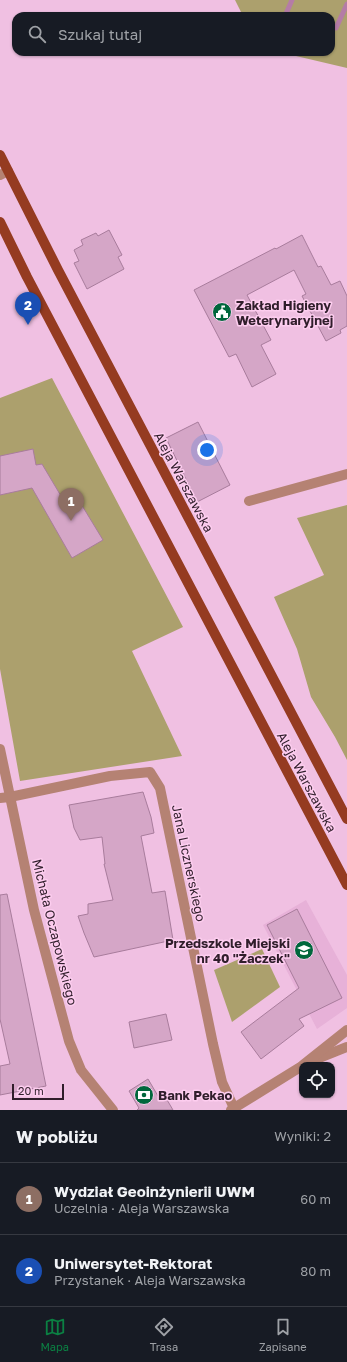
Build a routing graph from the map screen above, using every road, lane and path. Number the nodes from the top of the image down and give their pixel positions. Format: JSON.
{"nodes":[{"id":1,"x":0,"y":155,"type":"edge"},
{"id":2,"x":4,"y":173,"type":"edge"},
{"id":3,"x":0,"y":222,"type":"edge"},
{"id":4,"x":347,"y":474,"type":"edge"},
{"id":5,"x":249,"y":501,"type":"dead end"},
{"id":6,"x":0,"y":749,"type":"edge"},
{"id":7,"x":5,"y":797,"type":"edge"},
{"id":8,"x":347,"y":819,"type":"edge"},
{"id":9,"x":347,"y":885,"type":"edge"},
{"id":10,"x":347,"y":1030,"type":"edge"},
{"id":11,"x":347,"y":1047,"type":"edge"},
{"id":12,"x":307,"y":1062,"type":"edge"},
{"id":13,"x":310,"y":1062,"type":"edge"},
{"id":14,"x":299,"y":1068,"type":"edge"},
{"id":15,"x":233,"y":1109,"type":"edge"},
{"id":16,"x":113,"y":1110,"type":"edge"}],
"edges":[{"from":1,"to":2,"type":"main road","name":"Aleja Warszawska"},
{"from":2,"to":8,"type":"main road","name":"Aleja Warszawska"},
{"from":3,"to":9,"type":"main road","name":"Aleja Warszawska"},
{"from":4,"to":5,"type":"street"},
{"from":6,"to":7,"type":"street","name":"Michała Oczapowskiego"},
{"from":7,"to":15,"type":"street","name":"Jana Licznerskiego"},
{"from":7,"to":16,"type":"street","name":"Michała Oczapowskiego"},
{"from":10,"to":12,"type":"street"},
{"from":11,"to":13,"type":"street"},
{"from":14,"to":15,"type":"street"}]}
